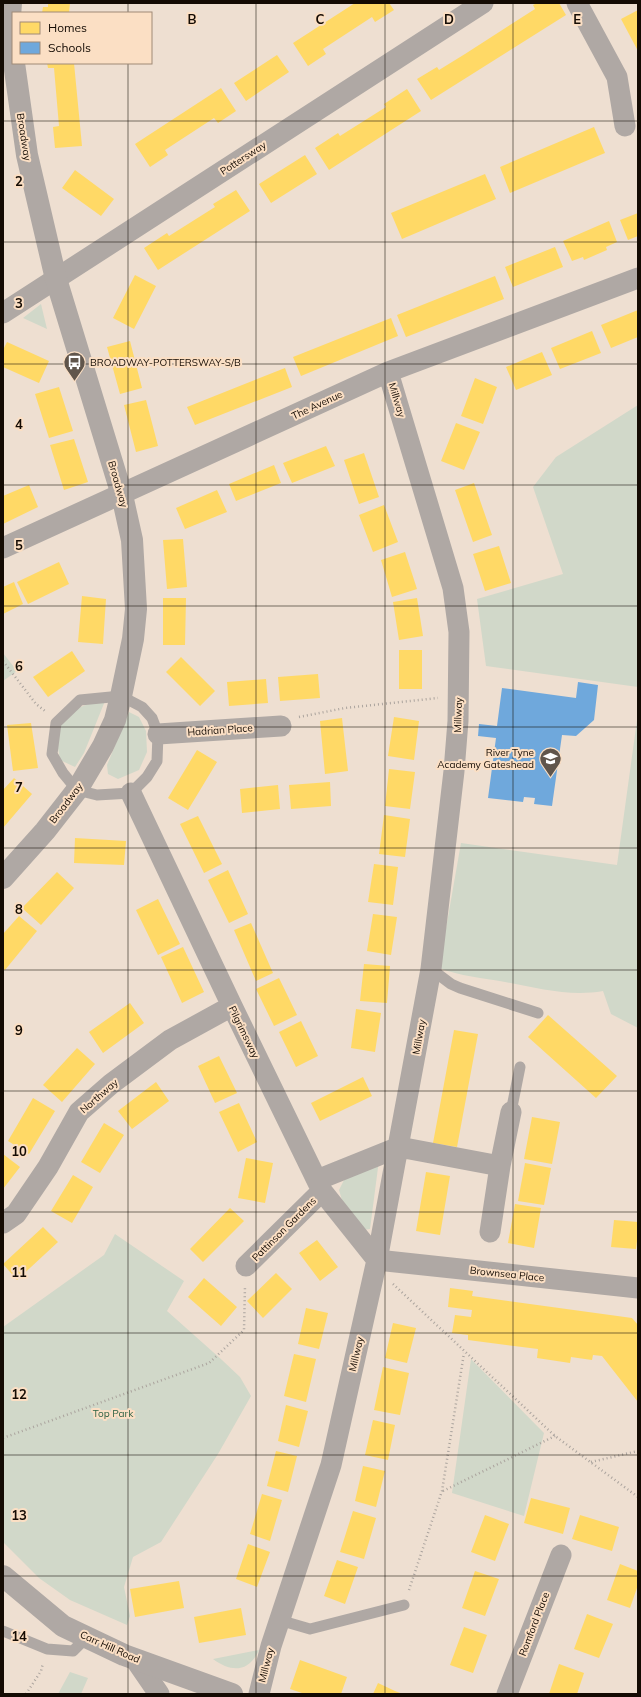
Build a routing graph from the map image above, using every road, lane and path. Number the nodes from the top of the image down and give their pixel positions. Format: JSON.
{"nodes":[{"id":1,"x":11,"y":3,"type":"edge"},
{"id":2,"x":484,"y":3,"type":"edge"},
{"id":3,"x":577,"y":3,"type":"edge"},
{"id":4,"x":12,"y":52,"type":"edge"},
{"id":5,"x":14,"y":64,"type":"edge"},
{"id":6,"x":625,"y":126,"type":"dead end"},
{"id":7,"x":638,"y":278,"type":"edge"},
{"id":8,"x":56,"y":279,"type":"junction"},
{"id":9,"x":3,"y":313,"type":"edge"},
{"id":10,"x":388,"y":372,"type":"junction"},
{"id":11,"x":122,"y":495,"type":"junction"},
{"id":12,"x":3,"y":548,"type":"edge"},
{"id":13,"x":3,"y":661,"type":"edge"},
{"id":14,"x":120,"y":696,"type":"junction"},
{"id":15,"x":459,"y":697,"type":"junction"},
{"id":16,"x":56,"y":723,"type":"junction"},
{"id":17,"x":281,"y":726,"type":"joint"},
{"id":18,"x":158,"y":734,"type":"junction"},
{"id":19,"x":78,"y":790,"type":"junction"},
{"id":20,"x":131,"y":793,"type":"junction"},
{"id":21,"x":3,"y":878,"type":"edge"},
{"id":22,"x":431,"y":969,"type":"junction"},
{"id":23,"x":232,"y":1006,"type":"junction"},
{"id":24,"x":538,"y":1013,"type":"dead end"},
{"id":25,"x":520,"y":1067,"type":"dead end"},
{"id":26,"x":511,"y":1112,"type":"joint"},
{"id":27,"x":399,"y":1147,"type":"junction"},
{"id":28,"x":500,"y":1166,"type":"junction"},
{"id":29,"x":319,"y":1185,"type":"junction"},
{"id":30,"x":3,"y":1223,"type":"edge"},
{"id":31,"x":490,"y":1232,"type":"dead end"},
{"id":32,"x":377,"y":1260,"type":"junction"},
{"id":33,"x":246,"y":1266,"type":"joint"},
{"id":34,"x":638,"y":1288,"type":"edge"},
{"id":35,"x":464,"y":1352,"type":"junction"},
{"id":36,"x":555,"y":1436,"type":"junction"},
{"id":37,"x":3,"y":1438,"type":"edge"},
{"id":38,"x":638,"y":1451,"type":"edge"},
{"id":39,"x":591,"y":1462,"type":"junction"},
{"id":40,"x":442,"y":1491,"type":"junction"},
{"id":41,"x":638,"y":1497,"type":"edge"},
{"id":42,"x":561,"y":1555,"type":"dead end"},
{"id":43,"x":3,"y":1576,"type":"edge"},
{"id":44,"x":404,"y":1605,"type":"joint"},
{"id":45,"x":279,"y":1620,"type":"junction"},
{"id":46,"x":3,"y":1631,"type":"edge"},
{"id":47,"x":87,"y":1637,"type":"junction"},
{"id":48,"x":47,"y":1649,"type":"junction"},
{"id":49,"x":135,"y":1659,"type":"junction"},
{"id":50,"x":26,"y":1694,"type":"edge"},
{"id":51,"x":159,"y":1694,"type":"edge"},
{"id":52,"x":232,"y":1694,"type":"edge"},
{"id":53,"x":259,"y":1694,"type":"edge"},
{"id":54,"x":507,"y":1694,"type":"edge"}],
"edges":[{"from":1,"to":4,"type":"street"},
{"from":2,"to":8,"type":"street","name":"Pottersway"},
{"from":3,"to":6,"type":"street"},
{"from":5,"to":8,"type":"street","name":"Broadway"},
{"from":7,"to":10,"type":"street","name":"The Avenue"},
{"from":8,"to":9,"type":"street","name":"Pottersway"},
{"from":8,"to":11,"type":"street","name":"Broadway"},
{"from":10,"to":11,"type":"street","name":"The Avenue"},
{"from":10,"to":15,"type":"street","name":"Millway"},
{"from":11,"to":12,"type":"street","name":"The Avenue"},
{"from":11,"to":14,"type":"street","name":"Broadway"},
{"from":13,"to":16,"type":"path"},
{"from":14,"to":16,"type":"lane"},
{"from":14,"to":18,"type":"lane"},
{"from":14,"to":19,"type":"street","name":"Broadway"},
{"from":15,"to":17,"type":"path"},
{"from":15,"to":22,"type":"street","name":"Millway"},
{"from":16,"to":19,"type":"lane"},
{"from":17,"to":18,"type":"street","name":"Hadrian Place"},
{"from":18,"to":20,"type":"lane"},
{"from":19,"to":20,"type":"lane"},
{"from":19,"to":21,"type":"street","name":"Broadway"},
{"from":20,"to":23,"type":"street","name":"Pilgrimsway"},
{"from":22,"to":24,"type":"lane"},
{"from":22,"to":27,"type":"street","name":"Millway"},
{"from":23,"to":29,"type":"street","name":"Pilgrimsway"},
{"from":23,"to":30,"type":"street","name":"Northway"},
{"from":25,"to":26,"type":"lane"},
{"from":26,"to":28,"type":"street"},
{"from":27,"to":28,"type":"street"},
{"from":27,"to":29,"type":"street"},
{"from":27,"to":32,"type":"street","name":"Millway"},
{"from":28,"to":31,"type":"street"},
{"from":29,"to":32,"type":"street","name":"Pilgrimsway"},
{"from":29,"to":33,"type":"street","name":"Pattinson Gardens"},
{"from":32,"to":34,"type":"street","name":"Brownsea Place"},
{"from":32,"to":35,"type":"path"},
{"from":32,"to":45,"type":"street","name":"Millway"},
{"from":33,"to":37,"type":"path"},
{"from":35,"to":36,"type":"path"},
{"from":35,"to":40,"type":"path"},
{"from":36,"to":39,"type":"path"},
{"from":36,"to":40,"type":"path"},
{"from":38,"to":39,"type":"path"},
{"from":39,"to":41,"type":"path"},
{"from":40,"to":44,"type":"path"},
{"from":42,"to":54,"type":"street","name":"Romford Place"},
{"from":43,"to":47,"type":"street","name":"Carr Hill Road"},
{"from":44,"to":45,"type":"lane"},
{"from":45,"to":53,"type":"street","name":"Millway"},
{"from":46,"to":48,"type":"lane"},
{"from":47,"to":48,"type":"lane"},
{"from":47,"to":49,"type":"street","name":"Carr Hill Road"},
{"from":48,"to":50,"type":"path"},
{"from":49,"to":51,"type":"street"},
{"from":49,"to":52,"type":"street","name":"Carr Hill Road"}]}
